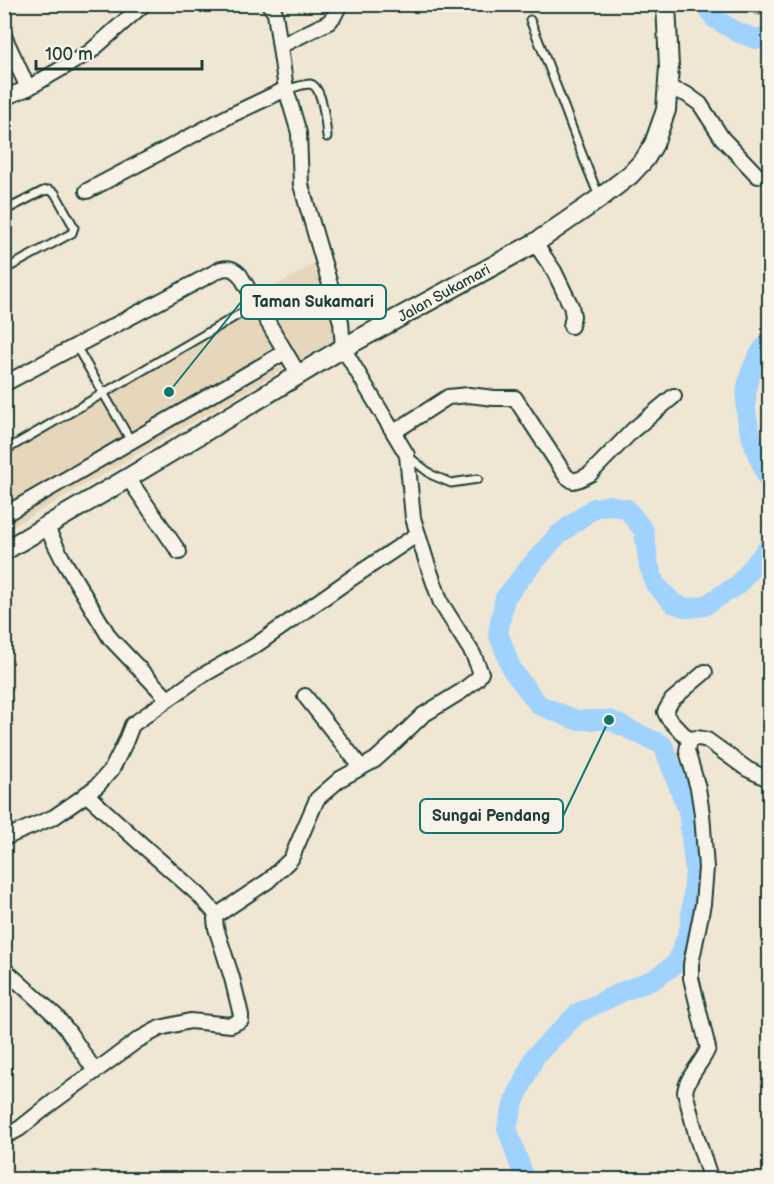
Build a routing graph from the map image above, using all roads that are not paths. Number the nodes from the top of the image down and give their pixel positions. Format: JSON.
{"nodes":[{"id":1,"x":144,"y":4,"type":"edge"},
{"id":2,"x":269,"y":4,"type":"edge"},
{"id":3,"x":340,"y":4,"type":"edge"},
{"id":4,"x":666,"y":4,"type":"edge"},
{"id":5,"x":530,"y":20,"type":"dead end"},
{"id":6,"x":4,"y":36,"type":"edge"},
{"id":7,"x":280,"y":46,"type":"junction"},
{"id":8,"x":28,"y":88,"type":"junction"},
{"id":9,"x":668,"y":88,"type":"junction"},
{"id":10,"x":286,"y":89,"type":"junction"},
{"id":11,"x":4,"y":98,"type":"edge"},
{"id":12,"x":327,"y":138,"type":"dead end"},
{"id":13,"x":758,"y":176,"type":"dead end"},
{"id":14,"x":87,"y":191,"type":"dead end"},
{"id":15,"x":600,"y":198,"type":"junction"},
{"id":16,"x":4,"y":211,"type":"edge"},
{"id":17,"x":535,"y":243,"type":"junction"},
{"id":18,"x":4,"y":270,"type":"edge"},
{"id":19,"x":257,"y":304,"type":"junction"},
{"id":20,"x":571,"y":327,"type":"dead end"},
{"id":21,"x":76,"y":346,"type":"junction"},
{"id":22,"x":343,"y":348,"type":"junction"},
{"id":23,"x":285,"y":352,"type":"junction"},
{"id":24,"x":298,"y":375,"type":"junction"},
{"id":25,"x":4,"y":384,"type":"edge"},
{"id":26,"x":103,"y":393,"type":"junction"},
{"id":27,"x":674,"y":396,"type":"dead end"},
{"id":28,"x":394,"y":432,"type":"junction"},
{"id":29,"x":131,"y":441,"type":"junction"},
{"id":30,"x":4,"y":451,"type":"edge"},
{"id":31,"x":407,"y":455,"type":"junction"},
{"id":32,"x":128,"y":478,"type":"junction"},
{"id":33,"x":478,"y":478,"type":"dead end"},
{"id":34,"x":4,"y":514,"type":"edge"},
{"id":35,"x":46,"y":526,"type":"junction"},
{"id":36,"x":418,"y":534,"type":"junction"},
{"id":37,"x":4,"y":551,"type":"edge"},
{"id":38,"x":178,"y":552,"type":"dead end"},
{"id":39,"x":705,"y":672,"type":"dead end"},
{"id":40,"x":305,"y":696,"type":"dead end"},
{"id":41,"x":168,"y":699,"type":"junction"},
{"id":42,"x":689,"y":740,"type":"junction"},
{"id":43,"x":361,"y":767,"type":"junction"},
{"id":44,"x":770,"y":780,"type":"edge"},
{"id":45,"x":86,"y":794,"type":"junction"},
{"id":46,"x":4,"y":838,"type":"edge"},
{"id":47,"x":217,"y":915,"type":"junction"},
{"id":48,"x":4,"y":969,"type":"edge"},
{"id":49,"x":95,"y":1071,"type":"junction"},
{"id":50,"x":4,"y":1137,"type":"edge"},
{"id":51,"x":711,"y":1179,"type":"edge"}],
"edges":[{"from":1,"to":8,"type":"street"},
{"from":2,"to":7,"type":"street"},
{"from":3,"to":7,"type":"street"},
{"from":4,"to":9,"type":"street","name":"Jalan Sukamari"},
{"from":5,"to":15,"type":"lane"},
{"from":6,"to":8,"type":"street"},
{"from":7,"to":10,"type":"street"},
{"from":8,"to":11,"type":"street"},
{"from":9,"to":13,"type":"street"},
{"from":9,"to":15,"type":"street","name":"Jalan Sukamari"},
{"from":10,"to":12,"type":"lane"},
{"from":10,"to":14,"type":"street"},
{"from":10,"to":22,"type":"street"},
{"from":15,"to":17,"type":"street","name":"Jalan Sukamari"},
{"from":16,"to":18,"type":"lane"},
{"from":17,"to":20,"type":"street"},
{"from":17,"to":22,"type":"street","name":"Jalan Sukamari"},
{"from":19,"to":21,"type":"street"},
{"from":19,"to":23,"type":"street"},
{"from":19,"to":26,"type":"lane"},
{"from":21,"to":25,"type":"street"},
{"from":21,"to":26,"type":"lane"},
{"from":22,"to":24,"type":"street","name":"Jalan Sukamari"},
{"from":22,"to":28,"type":"street"},
{"from":23,"to":24,"type":"street"},
{"from":23,"to":29,"type":"street"},
{"from":24,"to":32,"type":"street","name":"Jalan Sukamari"},
{"from":26,"to":29,"type":"lane"},
{"from":26,"to":30,"type":"lane"},
{"from":27,"to":28,"type":"street"},
{"from":28,"to":31,"type":"street"},
{"from":29,"to":34,"type":"street"},
{"from":31,"to":33,"type":"lane"},
{"from":31,"to":36,"type":"street"},
{"from":32,"to":35,"type":"street","name":"Jalan Sukamari"},
{"from":32,"to":38,"type":"street"},
{"from":35,"to":37,"type":"street","name":"Jalan Sukamari"},
{"from":35,"to":41,"type":"street"},
{"from":36,"to":41,"type":"street"},
{"from":36,"to":43,"type":"street"},
{"from":39,"to":42,"type":"street"},
{"from":40,"to":43,"type":"street"},
{"from":41,"to":45,"type":"street"},
{"from":42,"to":44,"type":"street"},
{"from":42,"to":51,"type":"street"},
{"from":43,"to":47,"type":"street"},
{"from":45,"to":46,"type":"street"},
{"from":45,"to":47,"type":"street"},
{"from":47,"to":49,"type":"street"},
{"from":48,"to":49,"type":"street"},
{"from":49,"to":50,"type":"street"}]}
